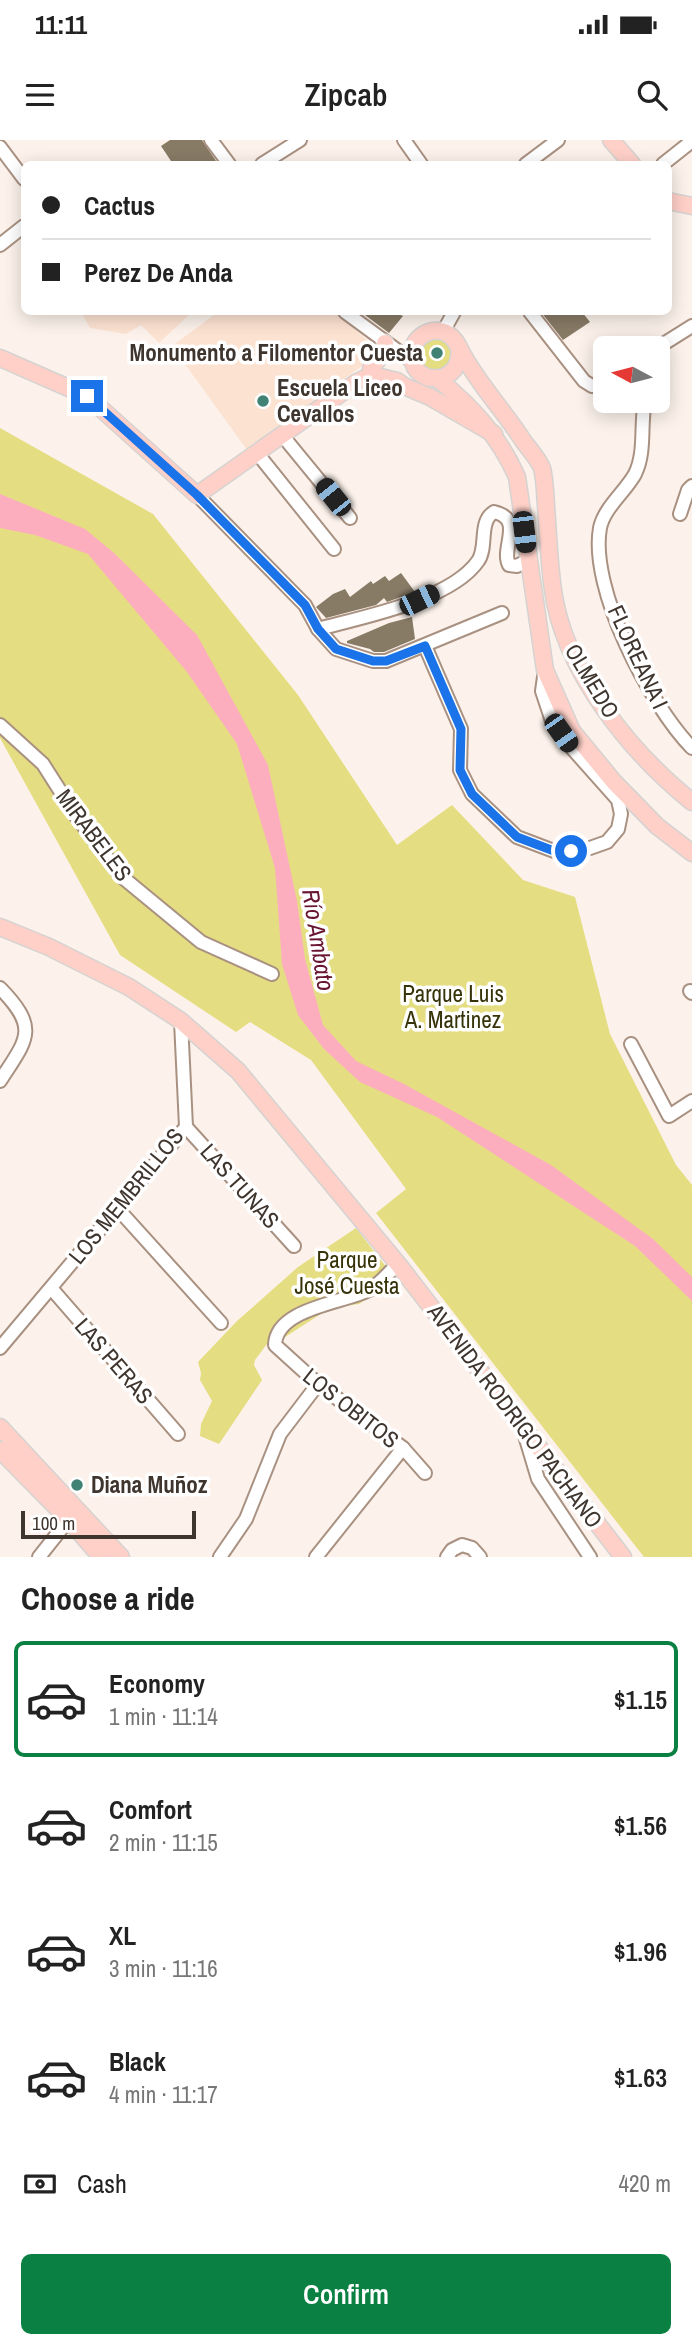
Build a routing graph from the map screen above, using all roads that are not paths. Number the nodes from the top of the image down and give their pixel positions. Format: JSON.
{"nodes":[{"id":1,"x":211,"y":140,"type":"edge"},
{"id":2,"x":300,"y":140,"type":"edge"},
{"id":3,"x":404,"y":140,"type":"edge"},
{"id":4,"x":558,"y":140,"type":"edge"},
{"id":5,"x":599,"y":140,"type":"edge"},
{"id":6,"x":611,"y":140,"type":"edge"},
{"id":7,"x":692,"y":141,"type":"edge"},
{"id":8,"x":0,"y":147,"type":"edge"},
{"id":9,"x":227,"y":161,"type":"edge"},
{"id":10,"x":267,"y":161,"type":"edge"},
{"id":11,"x":419,"y":161,"type":"edge"},
{"id":12,"x":530,"y":161,"type":"edge"},
{"id":13,"x":616,"y":161,"type":"edge"},
{"id":14,"x":629,"y":161,"type":"edge"},
{"id":15,"x":667,"y":161,"type":"edge"},
{"id":16,"x":21,"y":176,"type":"edge"},
{"id":17,"x":672,"y":202,"type":"edge"},
{"id":18,"x":692,"y":206,"type":"edge"},
{"id":19,"x":21,"y":228,"type":"edge"},
{"id":20,"x":0,"y":245,"type":"edge"},
{"id":21,"x":349,"y":315,"type":"edge"},
{"id":22,"x":532,"y":315,"type":"edge"},
{"id":23,"x":449,"y":318,"type":"edge"},
{"id":24,"x":692,"y":326,"type":"edge"},
{"id":25,"x":670,"y":340,"type":"edge"},
{"id":26,"x":385,"y":343,"type":"junction"},
{"id":27,"x":459,"y":348,"type":"junction"},
{"id":28,"x":0,"y":358,"type":"edge"},
{"id":29,"x":414,"y":364,"type":"junction"},
{"id":30,"x":371,"y":368,"type":"junction"},
{"id":31,"x":434,"y":378,"type":"junction"},
{"id":32,"x":397,"y":381,"type":"junction"},
{"id":33,"x":357,"y":382,"type":"junction"},
{"id":34,"x":593,"y":386,"type":"edge"},
{"id":35,"x":644,"y":413,"type":"edge"},
{"id":36,"x":494,"y":433,"type":"junction"},
{"id":37,"x":282,"y":435,"type":"junction"},
{"id":38,"x":257,"y":453,"type":"junction"},
{"id":39,"x":692,"y":486,"type":"edge"},
{"id":40,"x":197,"y":495,"type":"junction"},
{"id":41,"x":680,"y":514,"type":"dead end"},
{"id":42,"x":350,"y":518,"type":"dead end"},
{"id":43,"x":334,"y":548,"type":"dead end"},
{"id":44,"x":528,"y":559,"type":"junction"},
{"id":45,"x":502,"y":613,"type":"dead end"},
{"id":46,"x":318,"y":629,"type":"junction"},
{"id":47,"x":425,"y":646,"type":"junction"},
{"id":48,"x":545,"y":670,"type":"junction"},
{"id":49,"x":0,"y":725,"type":"edge"},
{"id":50,"x":692,"y":748,"type":"edge"},
{"id":51,"x":692,"y":802,"type":"edge"},
{"id":52,"x":692,"y":853,"type":"edge"},
{"id":53,"x":0,"y":927,"type":"edge"},
{"id":54,"x":272,"y":974,"type":"dead end"},
{"id":55,"x":0,"y":988,"type":"edge"},
{"id":56,"x":181,"y":1021,"type":"junction"},
{"id":57,"x":631,"y":1044,"type":"dead end"},
{"id":58,"x":0,"y":1081,"type":"edge"},
{"id":59,"x":692,"y":1101,"type":"edge"},
{"id":60,"x":186,"y":1127,"type":"junction"},
{"id":61,"x":118,"y":1209,"type":"junction"},
{"id":62,"x":294,"y":1246,"type":"dead end"},
{"id":63,"x":398,"y":1264,"type":"junction"},
{"id":64,"x":51,"y":1288,"type":"junction"},
{"id":65,"x":221,"y":1323,"type":"dead end"},
{"id":66,"x":0,"y":1348,"type":"edge"},
{"id":67,"x":318,"y":1384,"type":"junction"},
{"id":68,"x":522,"y":1425,"type":"junction"},
{"id":69,"x":0,"y":1427,"type":"edge"},
{"id":70,"x":178,"y":1434,"type":"dead end"},
{"id":71,"x":404,"y":1448,"type":"junction"},
{"id":72,"x":0,"y":1450,"type":"edge"},
{"id":73,"x":425,"y":1473,"type":"dead end"},
{"id":74,"x":73,"y":1515,"type":"junction"},
{"id":75,"x":476,"y":1553,"type":"edge"},
{"id":76,"x":40,"y":1557,"type":"edge"},
{"id":77,"x":101,"y":1557,"type":"edge"},
{"id":78,"x":121,"y":1557,"type":"edge"},
{"id":79,"x":220,"y":1557,"type":"edge"},
{"id":80,"x":316,"y":1557,"type":"edge"},
{"id":81,"x":447,"y":1557,"type":"edge"},
{"id":82,"x":590,"y":1557,"type":"edge"},
{"id":83,"x":623,"y":1557,"type":"edge"}],
"edges":[{"from":1,"to":9,"type":"street"},
{"from":2,"to":10,"type":"street"},
{"from":3,"to":11,"type":"street"},
{"from":4,"to":12,"type":"street"},
{"from":5,"to":13,"type":"main road"},
{"from":6,"to":14,"type":"main road"},
{"from":7,"to":15,"type":"street"},
{"from":8,"to":16,"type":"street"},
{"from":17,"to":18,"type":"main road"},
{"from":19,"to":20,"type":"street"},
{"from":21,"to":26,"type":"street"},
{"from":22,"to":34,"type":"street"},
{"from":23,"to":27,"type":"main road","name":"OLMEDO"},
{"from":23,"to":29,"type":"main road"},
{"from":24,"to":25,"type":"street"},
{"from":26,"to":29,"type":"street"},
{"from":26,"to":30,"type":"main road"},
{"from":27,"to":31,"type":"main road"},
{"from":27,"to":51,"type":"main road","name":"OLMEDO"},
{"from":28,"to":40,"type":"main road"},
{"from":29,"to":30,"type":"main road"},
{"from":29,"to":31,"type":"main road"},
{"from":30,"to":33,"type":"main road"},
{"from":31,"to":32,"type":"main road"},
{"from":31,"to":36,"type":"main road"},
{"from":32,"to":33,"type":"main road"},
{"from":32,"to":36,"type":"main road"},
{"from":33,"to":37,"type":"main road"},
{"from":35,"to":50,"type":"street","name":"FLOREANA I"},
{"from":36,"to":44,"type":"main road"},
{"from":37,"to":38,"type":"main road"},
{"from":37,"to":42,"type":"street"},
{"from":38,"to":40,"type":"main road"},
{"from":38,"to":43,"type":"street"},
{"from":39,"to":41,"type":"street"},
{"from":40,"to":46,"type":"street"},
{"from":44,"to":46,"type":"street"},
{"from":44,"to":48,"type":"main road"},
{"from":45,"to":47,"type":"street"},
{"from":46,"to":47,"type":"street"},
{"from":47,"to":48,"type":"street"},
{"from":48,"to":52,"type":"main road"},
{"from":49,"to":54,"type":"street","name":"MIRABELES"},
{"from":53,"to":56,"type":"main road","name":"AVENIDA RODRIGO PACHANO"},
{"from":55,"to":58,"type":"street"},
{"from":56,"to":60,"type":"street","name":"LOS MEMBRILLOS"},
{"from":56,"to":63,"type":"main road","name":"AVENIDA RODRIGO PACHANO"},
{"from":57,"to":59,"type":"street"},
{"from":60,"to":61,"type":"street","name":"LOS MEMBRILLOS"},
{"from":60,"to":62,"type":"street","name":"LAS TUNAS"},
{"from":61,"to":64,"type":"street","name":"LOS MEMBRILLOS"},
{"from":61,"to":65,"type":"street"},
{"from":63,"to":67,"type":"street","name":"LOS OBITOS"},
{"from":63,"to":68,"type":"main road","name":"AVENIDA RODRIGO PACHANO"},
{"from":64,"to":66,"type":"street","name":"LOS MEMBRILLOS"},
{"from":64,"to":70,"type":"street","name":"LAS PERAS"},
{"from":67,"to":71,"type":"street","name":"LOS OBITOS"},
{"from":67,"to":79,"type":"street"},
{"from":68,"to":82,"type":"street"},
{"from":68,"to":83,"type":"main road","name":"AVENIDA RODRIGO PACHANO"},
{"from":69,"to":74,"type":"main road"},
{"from":71,"to":73,"type":"street","name":"LOS OBITOS"},
{"from":71,"to":80,"type":"street"},
{"from":72,"to":74,"type":"main road"},
{"from":74,"to":76,"type":"street"},
{"from":74,"to":77,"type":"main road"},
{"from":74,"to":78,"type":"main road"},
{"from":75,"to":81,"type":"street"}]}
